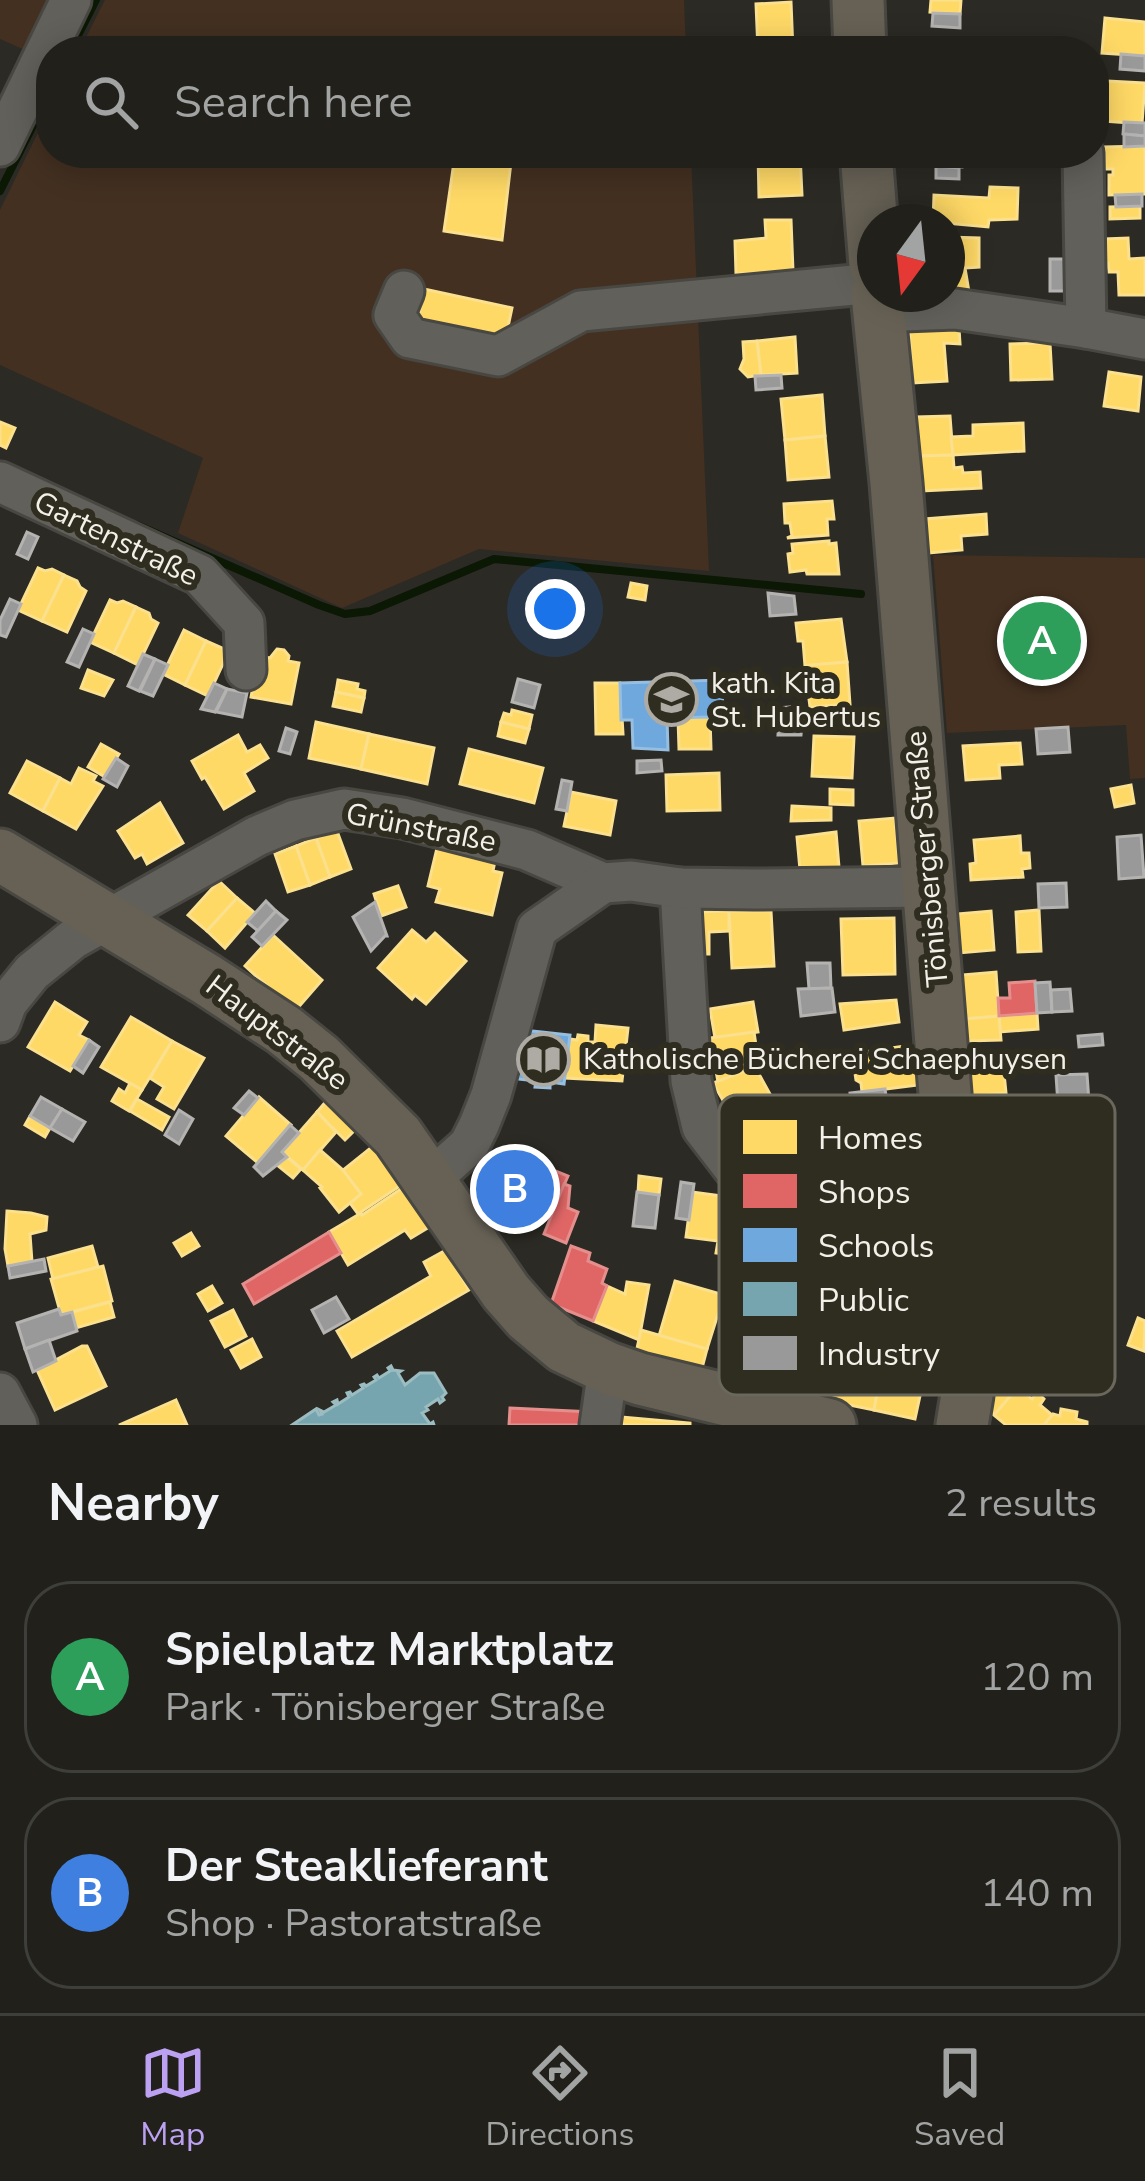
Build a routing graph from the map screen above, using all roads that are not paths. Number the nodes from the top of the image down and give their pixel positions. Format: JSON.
{"nodes":[{"id":1,"x":71,"y":0,"type":"edge"},
{"id":2,"x":858,"y":0,"type":"edge"},
{"id":3,"x":53,"y":36,"type":"edge"},
{"id":4,"x":859,"y":36,"type":"edge"},
{"id":5,"x":36,"y":72,"type":"edge"},
{"id":6,"x":0,"y":146,"type":"edge"},
{"id":7,"x":867,"y":168,"type":"edge"},
{"id":8,"x":1083,"y":168,"type":"edge"},
{"id":9,"x":870,"y":204,"type":"edge"},
{"id":10,"x":857,"y":290,"type":"edge"},
{"id":11,"x":404,"y":291,"type":"dead end"},
{"id":12,"x":965,"y":310,"type":"edge"},
{"id":13,"x":878,"y":312,"type":"edge"},
{"id":14,"x":1086,"y":328,"type":"junction"},
{"id":15,"x":1145,"y":339,"type":"edge"},
{"id":16,"x":0,"y":482,"type":"edge"},
{"id":17,"x":246,"y":670,"type":"dead end"},
{"id":18,"x":0,"y":855,"type":"edge"},
{"id":19,"x":603,"y":883,"type":"junction"},
{"id":20,"x":929,"y":887,"type":"junction"},
{"id":21,"x":680,"y":888,"type":"junction"},
{"id":22,"x":109,"y":919,"type":"junction"},
{"id":23,"x":0,"y":1022,"type":"edge"},
{"id":24,"x":945,"y":1095,"type":"edge"},
{"id":25,"x":719,"y":1149,"type":"edge"},
{"id":26,"x":430,"y":1180,"type":"junction"},
{"id":27,"x":608,"y":1368,"type":"junction"},
{"id":28,"x":0,"y":1393,"type":"edge"},
{"id":29,"x":968,"y":1395,"type":"edge"},
{"id":30,"x":16,"y":1425,"type":"edge"},
{"id":31,"x":600,"y":1425,"type":"edge"},
{"id":32,"x":830,"y":1425,"type":"edge"},
{"id":33,"x":962,"y":1425,"type":"edge"}],
"edges":[{"from":1,"to":3,"type":"street"},
{"from":2,"to":4,"type":"main road"},
{"from":5,"to":6,"type":"street"},
{"from":7,"to":9,"type":"main road","name":"Tönisberger Straße"},
{"from":8,"to":14,"type":"street"},
{"from":10,"to":11,"type":"street"},
{"from":12,"to":14,"type":"street"},
{"from":13,"to":20,"type":"main road","name":"Tönisberger Straße"},
{"from":14,"to":15,"type":"street"},
{"from":16,"to":17,"type":"street","name":"Gartenstraße"},
{"from":18,"to":22,"type":"main road","name":"Hauptstraße"},
{"from":19,"to":21,"type":"street","name":"Grünstraße"},
{"from":19,"to":22,"type":"street","name":"Grünstraße"},
{"from":19,"to":26,"type":"street"},
{"from":20,"to":21,"type":"street","name":"Grünstraße"},
{"from":20,"to":24,"type":"main road","name":"Tönisberger Straße"},
{"from":21,"to":25,"type":"street"},
{"from":22,"to":23,"type":"street","name":"Grünstraße"},
{"from":22,"to":26,"type":"main road","name":"Hauptstraße"},
{"from":26,"to":27,"type":"main road","name":"Hauptstraße"},
{"from":27,"to":31,"type":"street"},
{"from":27,"to":32,"type":"main road","name":"Hauptstraße"},
{"from":28,"to":30,"type":"street"},
{"from":29,"to":33,"type":"main road","name":"Tönisberger Straße"}]}
